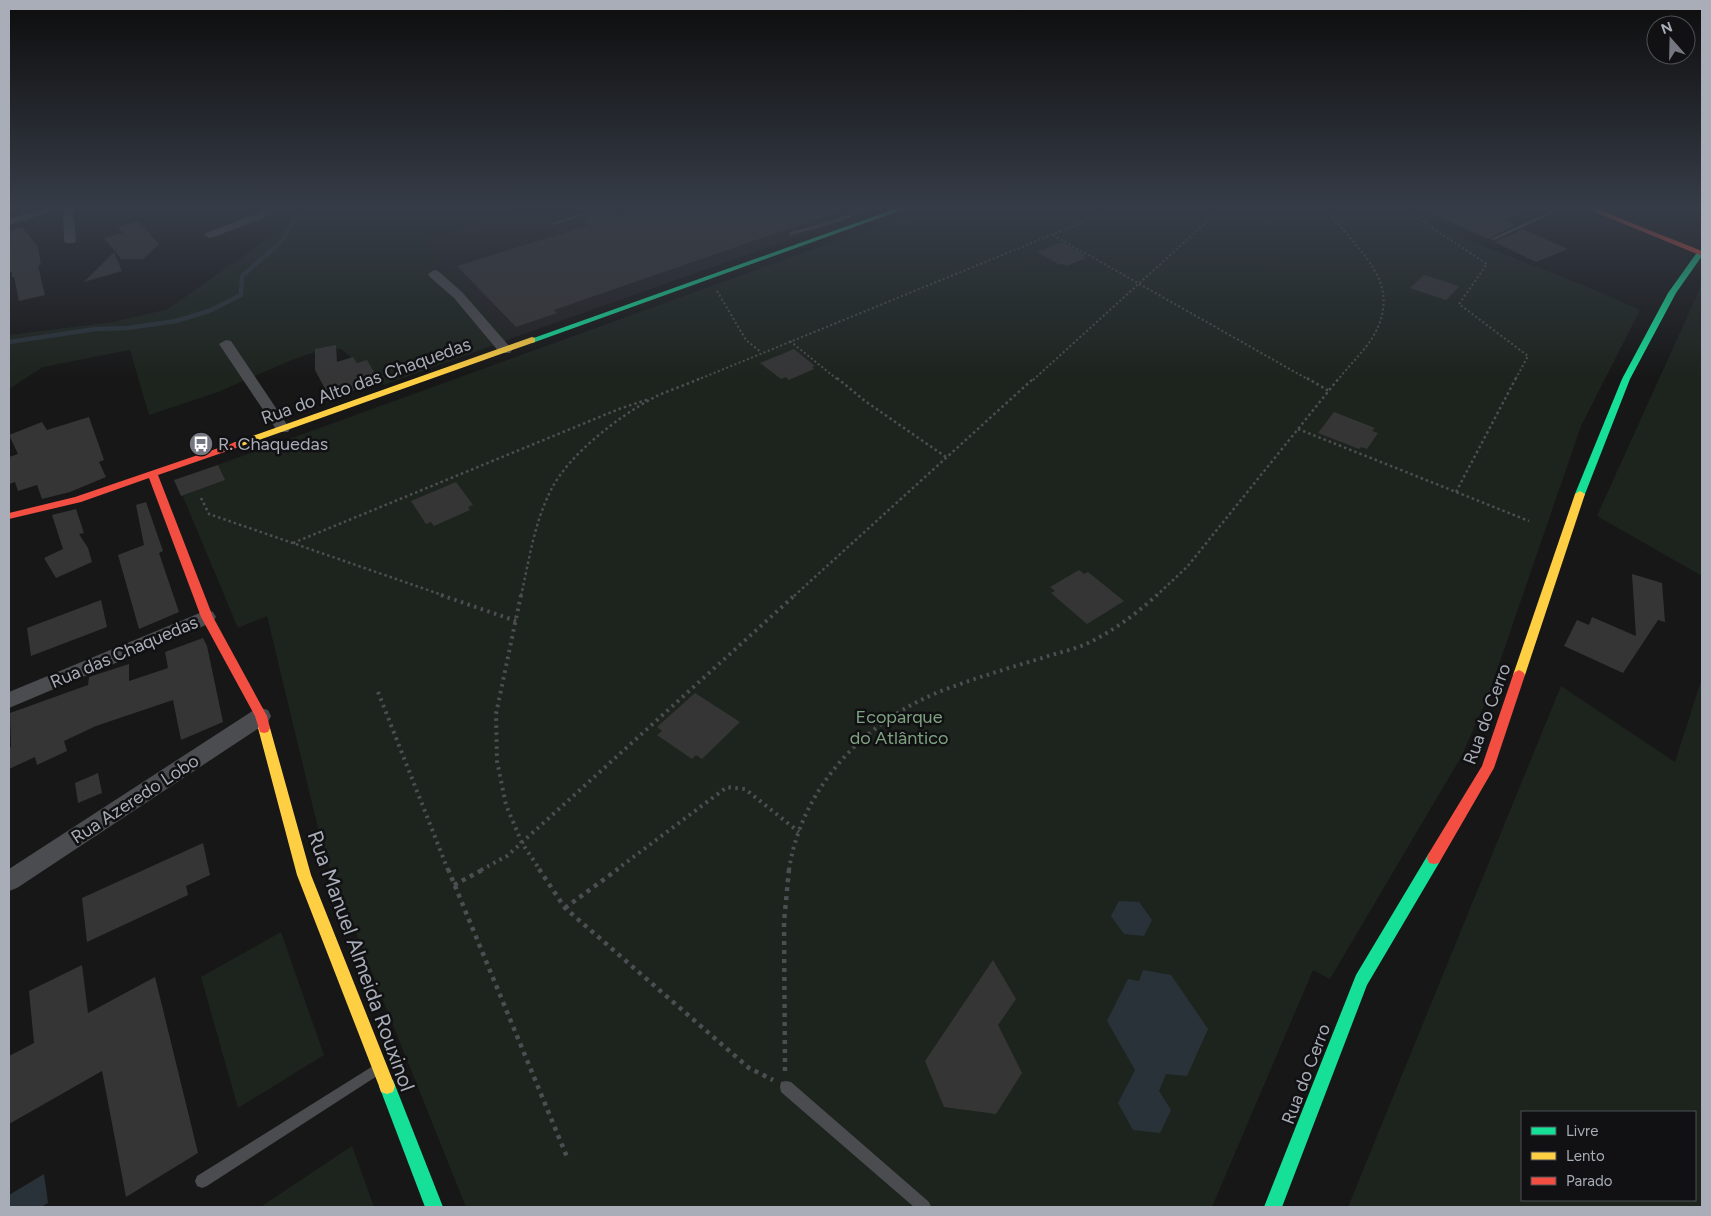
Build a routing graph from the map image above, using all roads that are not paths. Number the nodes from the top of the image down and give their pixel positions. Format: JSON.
{"nodes":[{"id":1,"x":745,"y":265,"type":"edge"},
{"id":2,"x":1693,"y":265,"type":"edge"},
{"id":3,"x":434,"y":274,"type":"dead end"},
{"id":4,"x":226,"y":344,"type":"dead end"},
{"id":5,"x":505,"y":350,"type":"junction"},
{"id":6,"x":283,"y":429,"type":"junction"},
{"id":7,"x":152,"y":473,"type":"junction"},
{"id":8,"x":9,"y":516,"type":"edge"},
{"id":9,"x":207,"y":617,"type":"junction"},
{"id":10,"x":9,"y":700,"type":"edge"},
{"id":11,"x":261,"y":716,"type":"junction"},
{"id":12,"x":9,"y":881,"type":"edge"},
{"id":13,"x":380,"y":1068,"type":"junction"},
{"id":14,"x":786,"y":1087,"type":"road end"},
{"id":15,"x":202,"y":1181,"type":"dead end"},
{"id":16,"x":434,"y":1207,"type":"edge"},
{"id":17,"x":924,"y":1207,"type":"edge"},
{"id":18,"x":1273,"y":1207,"type":"edge"}],
"edges":[{"from":1,"to":5,"type":"street","name":"Rua do Alto das Chaquedas"},
{"from":2,"to":18,"type":"street","name":"Rua do Cerro"},
{"from":3,"to":5,"type":"street","name":"Rua do Alto das Chaquedas"},
{"from":4,"to":6,"type":"street"},
{"from":5,"to":6,"type":"street","name":"Rua do Alto das Chaquedas"},
{"from":6,"to":7,"type":"street","name":"Rua do Alto das Chaquedas"},
{"from":7,"to":8,"type":"street","name":"Rua do Alto das Chaquedas"},
{"from":7,"to":9,"type":"street","name":"Rua das Chaquedas"},
{"from":9,"to":10,"type":"street","name":"Rua das Chaquedas"},
{"from":9,"to":11,"type":"street","name":"Rua Manuel Almeida Rouxinol"},
{"from":11,"to":12,"type":"street","name":"Rua Azeredo Lobo"},
{"from":11,"to":13,"type":"street","name":"Rua Manuel Almeida Rouxinol"},
{"from":13,"to":15,"type":"lane"},
{"from":13,"to":16,"type":"street","name":"Rua Manuel Almeida Rouxinol"},
{"from":14,"to":17,"type":"lane"}]}
